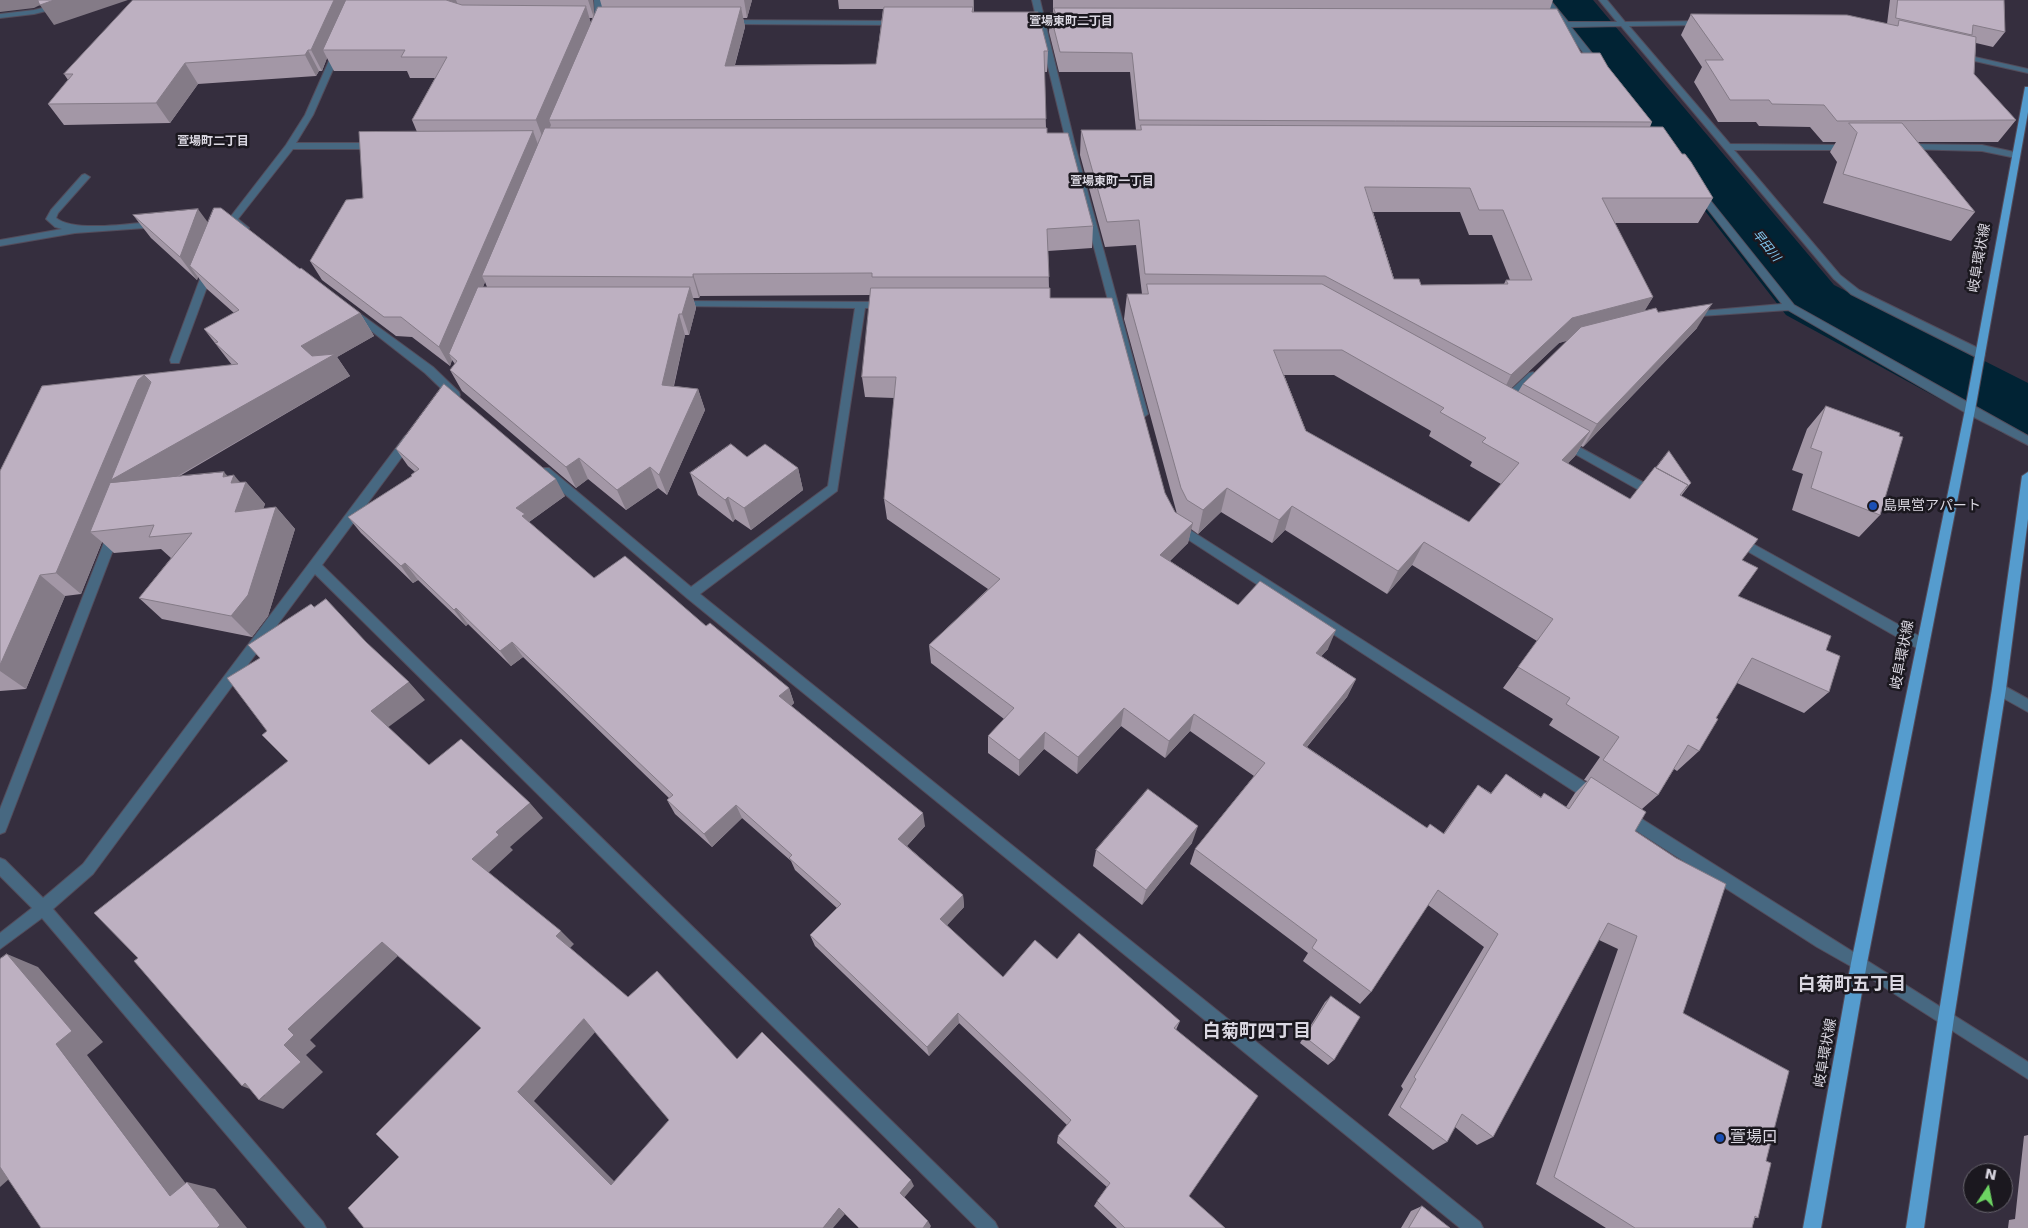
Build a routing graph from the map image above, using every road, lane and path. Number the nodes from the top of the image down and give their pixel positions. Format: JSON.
{"nodes":[{"id":1,"x":86,"y":0,"type":"edge"},
{"id":2,"x":598,"y":0,"type":"edge"},
{"id":3,"x":1036,"y":0,"type":"edge"},
{"id":4,"x":1546,"y":0,"type":"edge"},
{"id":5,"x":1602,"y":0,"type":"edge"},
{"id":6,"x":0,"y":16,"type":"edge"},
{"id":7,"x":718,"y":22,"type":"edge"},
{"id":8,"x":904,"y":23,"type":"edge"},
{"id":9,"x":1012,"y":23,"type":"edge"},
{"id":10,"x":1715,"y":23,"type":"edge"},
{"id":11,"x":599,"y":24,"type":"edge"},
{"id":12,"x":1042,"y":24,"type":"junction"},
{"id":13,"x":1074,"y":24,"type":"edge"},
{"id":14,"x":1618,"y":24,"type":"junction"},
{"id":15,"x":1536,"y":25,"type":"edge"},
{"id":16,"x":1570,"y":25,"type":"junction"},
{"id":17,"x":342,"y":38,"type":"edge"},
{"id":18,"x":1952,"y":53,"type":"edge"},
{"id":19,"x":2028,"y":71,"type":"edge"},
{"id":20,"x":1608,"y":78,"type":"edge"},
{"id":21,"x":2028,"y":89,"type":"edge"},
{"id":22,"x":290,"y":146,"type":"junction"},
{"id":23,"x":389,"y":146,"type":"edge"},
{"id":24,"x":1726,"y":147,"type":"junction"},
{"id":25,"x":1854,"y":147,"type":"edge"},
{"id":26,"x":1893,"y":147,"type":"edge"},
{"id":27,"x":2016,"y":155,"type":"junction"},
{"id":28,"x":85,"y":177,"type":"dead end"},
{"id":29,"x":1694,"y":185,"type":"edge"},
{"id":30,"x":174,"y":224,"type":"edge"},
{"id":31,"x":75,"y":230,"type":"junction"},
{"id":32,"x":249,"y":232,"type":"edge"},
{"id":33,"x":0,"y":244,"type":"edge"},
{"id":34,"x":212,"y":259,"type":"edge"},
{"id":35,"x":343,"y":304,"type":"edge"},
{"id":36,"x":672,"y":304,"type":"edge"},
{"id":37,"x":860,"y":305,"type":"junction"},
{"id":38,"x":900,"y":305,"type":"edge"},
{"id":39,"x":1790,"y":307,"type":"junction"},
{"id":40,"x":1680,"y":316,"type":"edge"},
{"id":41,"x":1979,"y":359,"type":"junction"},
{"id":42,"x":175,"y":360,"type":"dead end"},
{"id":43,"x":1543,"y":366,"type":"edge"},
{"id":44,"x":463,"y":401,"type":"edge"},
{"id":45,"x":1971,"y":405,"type":"junction"},
{"id":46,"x":1501,"y":407,"type":"edge"},
{"id":47,"x":419,"y":427,"type":"edge"},
{"id":48,"x":1147,"y":428,"type":"edge"},
{"id":49,"x":1552,"y":436,"type":"edge"},
{"id":50,"x":2028,"y":441,"type":"edge"},
{"id":51,"x":539,"y":466,"type":"edge"},
{"id":52,"x":2028,"y":476,"type":"edge"},
{"id":53,"x":1663,"y":498,"type":"edge"},
{"id":54,"x":1169,"y":513,"type":"edge"},
{"id":55,"x":117,"y":523,"type":"edge"},
{"id":56,"x":1722,"y":532,"type":"edge"},
{"id":57,"x":315,"y":566,"type":"junction"},
{"id":58,"x":691,"y":594,"type":"junction"},
{"id":59,"x":1923,"y":646,"type":"junction"},
{"id":60,"x":1999,"y":689,"type":"junction"},
{"id":61,"x":2028,"y":706,"type":"edge"},
{"id":62,"x":0,"y":826,"type":"edge"},
{"id":63,"x":0,"y":865,"type":"edge"},
{"id":64,"x":43,"y":908,"type":"junction"},
{"id":65,"x":0,"y":942,"type":"edge"},
{"id":66,"x":1860,"y":963,"type":"junction"},
{"id":67,"x":1946,"y":1018,"type":"junction"},
{"id":68,"x":2028,"y":1071,"type":"edge"},
{"id":69,"x":317,"y":1228,"type":"edge"},
{"id":70,"x":989,"y":1228,"type":"edge"},
{"id":71,"x":1474,"y":1228,"type":"edge"},
{"id":72,"x":1812,"y":1228,"type":"edge"},
{"id":73,"x":1915,"y":1228,"type":"edge"}],
"edges":[{"from":1,"to":6,"type":"street"},
{"from":2,"to":11,"type":"street"},
{"from":3,"to":12,"type":"street"},
{"from":4,"to":16,"type":"street"},
{"from":5,"to":14,"type":"street"},
{"from":7,"to":8,"type":"street"},
{"from":9,"to":12,"type":"street"},
{"from":10,"to":14,"type":"street"},
{"from":12,"to":13,"type":"street"},
{"from":12,"to":48,"type":"street"},
{"from":14,"to":16,"type":"street"},
{"from":14,"to":24,"type":"street"},
{"from":15,"to":16,"type":"street"},
{"from":16,"to":20,"type":"street"},
{"from":17,"to":22,"type":"street"},
{"from":18,"to":19,"type":"street"},
{"from":21,"to":27,"type":"main road","name":"岐阜環状線"},
{"from":22,"to":23,"type":"street"},
{"from":22,"to":32,"type":"street"},
{"from":24,"to":25,"type":"street"},
{"from":24,"to":41,"type":"street"},
{"from":26,"to":27,"type":"street"},
{"from":27,"to":41,"type":"main road","name":"岐阜環状線"},
{"from":28,"to":31,"type":"street"},
{"from":29,"to":39,"type":"street"},
{"from":30,"to":31,"type":"street"},
{"from":31,"to":33,"type":"street"},
{"from":34,"to":42,"type":"street"},
{"from":35,"to":44,"type":"street"},
{"from":36,"to":37,"type":"street"},
{"from":37,"to":38,"type":"street"},
{"from":37,"to":58,"type":"street"},
{"from":39,"to":40,"type":"street"},
{"from":39,"to":45,"type":"street"},
{"from":41,"to":45,"type":"main road","name":"岐阜環状線"},
{"from":43,"to":46,"type":"street"},
{"from":45,"to":50,"type":"street"},
{"from":45,"to":59,"type":"main road","name":"岐阜環状線"},
{"from":47,"to":57,"type":"street"},
{"from":49,"to":53,"type":"street"},
{"from":51,"to":58,"type":"street"},
{"from":52,"to":60,"type":"main road"},
{"from":54,"to":66,"type":"street"},
{"from":55,"to":62,"type":"street"},
{"from":56,"to":59,"type":"street"},
{"from":57,"to":64,"type":"street"},
{"from":57,"to":70,"type":"street"},
{"from":58,"to":71,"type":"street"},
{"from":59,"to":66,"type":"main road","name":"岐阜環状線"},
{"from":60,"to":61,"type":"street"},
{"from":60,"to":67,"type":"main road"},
{"from":63,"to":64,"type":"street"},
{"from":64,"to":65,"type":"street"},
{"from":64,"to":69,"type":"street"},
{"from":66,"to":67,"type":"street"},
{"from":66,"to":72,"type":"main road","name":"岐阜環状線"},
{"from":67,"to":68,"type":"street"},
{"from":67,"to":73,"type":"main road"}]}
